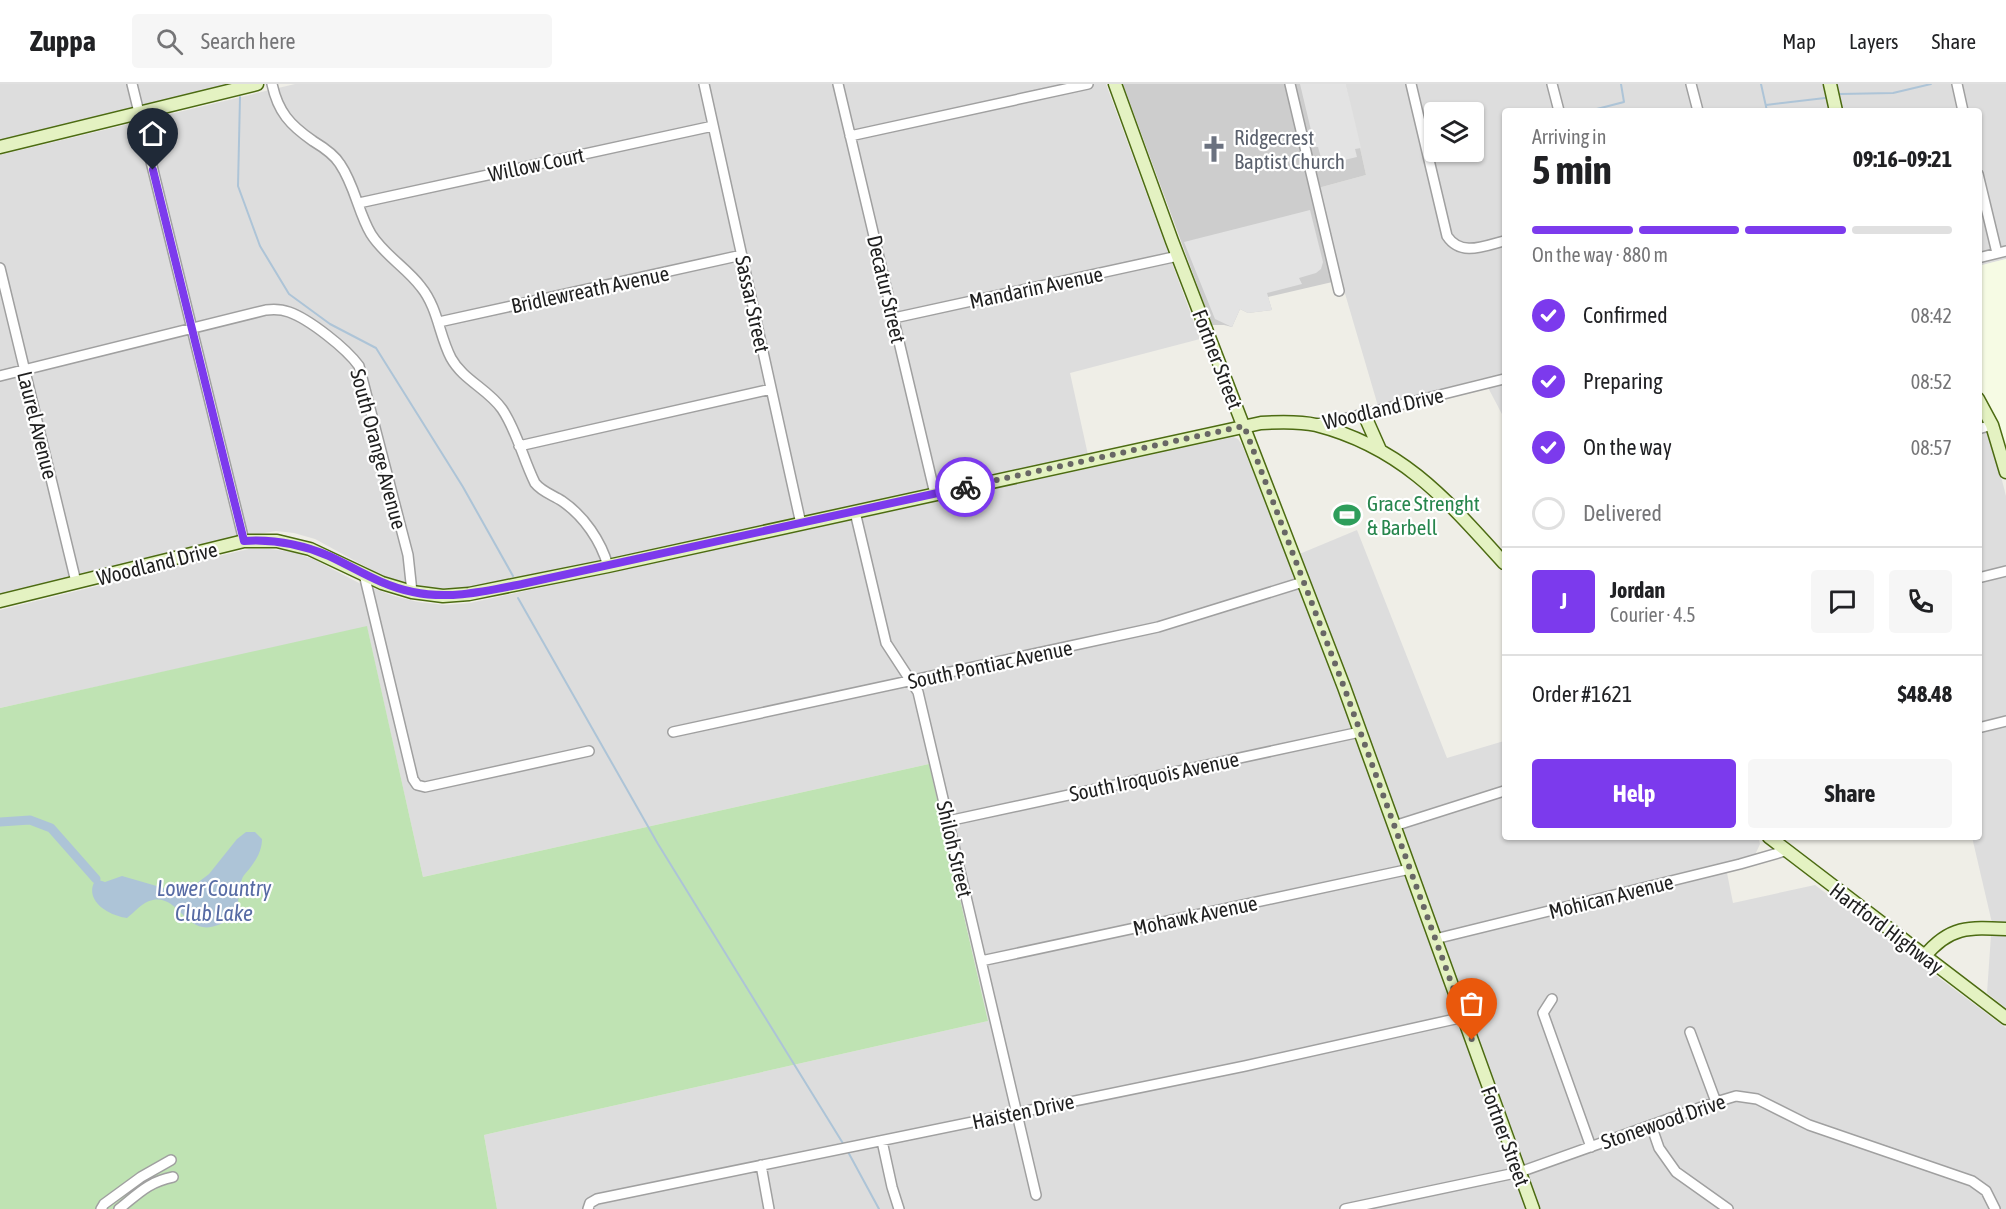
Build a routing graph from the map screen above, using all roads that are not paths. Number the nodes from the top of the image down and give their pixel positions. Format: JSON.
{"nodes":[{"id":1,"x":132,"y":84,"type":"edge"},
{"id":2,"x":257,"y":84,"type":"edge"},
{"id":3,"x":272,"y":84,"type":"edge"},
{"id":4,"x":704,"y":84,"type":"edge"},
{"id":5,"x":838,"y":84,"type":"edge"},
{"id":6,"x":1088,"y":84,"type":"edge"},
{"id":7,"x":1115,"y":84,"type":"edge"},
{"id":8,"x":1290,"y":84,"type":"edge"},
{"id":9,"x":1411,"y":84,"type":"edge"},
{"id":10,"x":1552,"y":84,"type":"edge"},
{"id":11,"x":1692,"y":84,"type":"edge"},
{"id":12,"x":1830,"y":84,"type":"edge"},
{"id":13,"x":1957,"y":84,"type":"edge"},
{"id":14,"x":1558,"y":108,"type":"edge"},
{"id":15,"x":1697,"y":108,"type":"edge"},
{"id":16,"x":1835,"y":108,"type":"edge"},
{"id":17,"x":1962,"y":108,"type":"edge"},
{"id":18,"x":139,"y":112,"type":"junction"},
{"id":19,"x":713,"y":126,"type":"junction"},
{"id":20,"x":850,"y":136,"type":"junction"},
{"id":21,"x":0,"y":147,"type":"edge"},
{"id":22,"x":1982,"y":187,"type":"edge"},
{"id":23,"x":359,"y":203,"type":"junction"},
{"id":24,"x":1502,"y":241,"type":"edge"},
{"id":25,"x":2002,"y":252,"type":"edge"},
{"id":26,"x":742,"y":255,"type":"junction"},
{"id":27,"x":1178,"y":255,"type":"junction"},
{"id":28,"x":1982,"y":257,"type":"edge"},
{"id":29,"x":0,"y":268,"type":"edge"},
{"id":30,"x":1340,"y":291,"type":"dead end"},
{"id":31,"x":894,"y":318,"type":"junction"},
{"id":32,"x":439,"y":322,"type":"junction"},
{"id":33,"x":191,"y":328,"type":"junction"},
{"id":34,"x":25,"y":370,"type":"junction"},
{"id":35,"x":0,"y":376,"type":"edge"},
{"id":36,"x":1502,"y":380,"type":"edge"},
{"id":37,"x":771,"y":389,"type":"junction"},
{"id":38,"x":1982,"y":406,"type":"edge"},
{"id":39,"x":1364,"y":414,"type":"junction"},
{"id":40,"x":1314,"y":425,"type":"junction"},
{"id":41,"x":1992,"y":425,"type":"junction"},
{"id":42,"x":1244,"y":426,"type":"junction"},
{"id":43,"x":1982,"y":428,"type":"edge"},
{"id":44,"x":519,"y":446,"type":"junction"},
{"id":45,"x":1380,"y":450,"type":"junction"},
{"id":46,"x":2006,"y":472,"type":"edge"},
{"id":47,"x":935,"y":494,"type":"junction"},
{"id":48,"x":855,"y":512,"type":"junction"},
{"id":49,"x":801,"y":524,"type":"junction"},
{"id":50,"x":244,"y":541,"type":"junction"},
{"id":51,"x":1502,"y":561,"type":"edge"},
{"id":52,"x":608,"y":566,"type":"junction"},
{"id":53,"x":2006,"y":571,"type":"edge"},
{"id":54,"x":364,"y":574,"type":"junction"},
{"id":55,"x":1982,"y":577,"type":"edge"},
{"id":56,"x":76,"y":582,"type":"junction"},
{"id":57,"x":1304,"y":582,"type":"junction"},
{"id":58,"x":412,"y":592,"type":"junction"},
{"id":59,"x":0,"y":601,"type":"edge"},
{"id":60,"x":911,"y":681,"type":"junction"},
{"id":61,"x":2006,"y":721,"type":"edge"},
{"id":62,"x":1982,"y":727,"type":"edge"},
{"id":63,"x":673,"y":732,"type":"dead end"},
{"id":64,"x":1360,"y":732,"type":"junction"},
{"id":65,"x":589,"y":751,"type":"dead end"},
{"id":66,"x":1502,"y":792,"type":"edge"},
{"id":67,"x":948,"y":821,"type":"junction"},
{"id":68,"x":1394,"y":826,"type":"junction"},
{"id":69,"x":1773,"y":840,"type":"edge"},
{"id":70,"x":1785,"y":850,"type":"junction"},
{"id":71,"x":1410,"y":869,"type":"junction"},
{"id":72,"x":2006,"y":929,"type":"edge"},
{"id":73,"x":1435,"y":939,"type":"junction"},
{"id":74,"x":1924,"y":957,"type":"junction"},
{"id":75,"x":981,"y":962,"type":"junction"},
{"id":76,"x":1552,"y":999,"type":"dead end"},
{"id":77,"x":1464,"y":1017,"type":"junction"},
{"id":78,"x":2006,"y":1018,"type":"edge"},
{"id":79,"x":1690,"y":1032,"type":"dead end"},
{"id":80,"x":1716,"y":1102,"type":"junction"},
{"id":81,"x":1016,"y":1113,"type":"junction"},
{"id":82,"x":1652,"y":1125,"type":"junction"},
{"id":83,"x":882,"y":1141,"type":"junction"},
{"id":84,"x":1591,"y":1147,"type":"junction"},
{"id":85,"x":171,"y":1160,"type":"dead end"},
{"id":86,"x":761,"y":1166,"type":"junction"},
{"id":87,"x":1520,"y":1172,"type":"junction"},
{"id":88,"x":173,"y":1177,"type":"dead end"},
{"id":89,"x":1036,"y":1195,"type":"dead end"},
{"id":90,"x":101,"y":1209,"type":"edge"},
{"id":91,"x":119,"y":1209,"type":"edge"},
{"id":92,"x":588,"y":1209,"type":"edge"},
{"id":93,"x":769,"y":1209,"type":"edge"},
{"id":94,"x":899,"y":1209,"type":"edge"},
{"id":95,"x":1345,"y":1209,"type":"edge"},
{"id":96,"x":1533,"y":1209,"type":"edge"},
{"id":97,"x":1728,"y":1209,"type":"edge"},
{"id":98,"x":1995,"y":1209,"type":"edge"}],
"edges":[{"from":1,"to":18,"type":"street"},
{"from":2,"to":18,"type":"main road"},
{"from":3,"to":23,"type":"street"},
{"from":4,"to":19,"type":"street","name":"Sassar Street"},
{"from":5,"to":20,"type":"street","name":"Decatur Street"},
{"from":6,"to":20,"type":"street"},
{"from":7,"to":27,"type":"main road","name":"Fortner Street"},
{"from":8,"to":30,"type":"street"},
{"from":9,"to":24,"type":"street"},
{"from":10,"to":14,"type":"street"},
{"from":11,"to":15,"type":"street"},
{"from":12,"to":16,"type":"main road"},
{"from":13,"to":17,"type":"street"},
{"from":18,"to":21,"type":"main road"},
{"from":18,"to":33,"type":"street"},
{"from":19,"to":23,"type":"street","name":"Willow Court"},
{"from":19,"to":26,"type":"street","name":"Sassar Street"},
{"from":20,"to":31,"type":"street","name":"Decatur Street"},
{"from":22,"to":25,"type":"street"},
{"from":23,"to":32,"type":"street"},
{"from":25,"to":28,"type":"street"},
{"from":26,"to":32,"type":"street","name":"Bridlewreath Avenue"},
{"from":26,"to":37,"type":"street","name":"Sassar Street"},
{"from":27,"to":31,"type":"street","name":"Mandarin Avenue"},
{"from":27,"to":42,"type":"main road","name":"Fortner Street"},
{"from":29,"to":34,"type":"street","name":"Laurel Avenue"},
{"from":31,"to":47,"type":"street","name":"Decatur Street"},
{"from":32,"to":44,"type":"street"},
{"from":33,"to":34,"type":"street","name":"South Orange Avenue"},
{"from":33,"to":50,"type":"street"},
{"from":33,"to":58,"type":"street","name":"South Orange Avenue"},
{"from":34,"to":35,"type":"street","name":"South Orange Avenue"},
{"from":34,"to":56,"type":"street","name":"Laurel Avenue"},
{"from":36,"to":39,"type":"street","name":"Woodland Drive"},
{"from":37,"to":44,"type":"street"},
{"from":37,"to":49,"type":"street","name":"Sassar Street"},
{"from":38,"to":41,"type":"main road"},
{"from":39,"to":40,"type":"street","name":"Woodland Drive"},
{"from":39,"to":45,"type":"main road"},
{"from":40,"to":42,"type":"main road","name":"Woodland Drive"},
{"from":40,"to":45,"type":"main road"},
{"from":41,"to":43,"type":"street"},
{"from":41,"to":46,"type":"main road"},
{"from":42,"to":47,"type":"main road","name":"Woodland Drive"},
{"from":42,"to":57,"type":"main road","name":"Fortner Street"},
{"from":44,"to":52,"type":"street"},
{"from":45,"to":51,"type":"main road"},
{"from":47,"to":48,"type":"main road","name":"Woodland Drive"},
{"from":48,"to":49,"type":"main road","name":"Woodland Drive"},
{"from":48,"to":60,"type":"street","name":"Shiloh Street"},
{"from":49,"to":52,"type":"main road","name":"Woodland Drive"},
{"from":50,"to":54,"type":"main road","name":"Woodland Drive"},
{"from":50,"to":56,"type":"main road","name":"Woodland Drive"},
{"from":52,"to":58,"type":"main road","name":"Woodland Drive"},
{"from":53,"to":55,"type":"street"},
{"from":54,"to":58,"type":"main road","name":"Woodland Drive"},
{"from":54,"to":65,"type":"street"},
{"from":56,"to":59,"type":"main road","name":"Woodland Drive"},
{"from":57,"to":60,"type":"street","name":"South Pontiac Avenue"},
{"from":57,"to":64,"type":"main road","name":"Fortner Street"},
{"from":60,"to":63,"type":"street","name":"South Pontiac Avenue"},
{"from":60,"to":67,"type":"street","name":"Shiloh Street"},
{"from":61,"to":62,"type":"street"},
{"from":64,"to":67,"type":"street","name":"South Iroquois Avenue"},
{"from":64,"to":68,"type":"main road","name":"Fortner Street"},
{"from":66,"to":68,"type":"street"},
{"from":67,"to":75,"type":"street","name":"Shiloh Street"},
{"from":68,"to":71,"type":"main road","name":"Fortner Street"},
{"from":69,"to":70,"type":"main road","name":"Hartford Highway"},
{"from":70,"to":73,"type":"street","name":"Mohican Avenue"},
{"from":70,"to":74,"type":"main road","name":"Hartford Highway"},
{"from":71,"to":73,"type":"main road","name":"Fortner Street"},
{"from":71,"to":75,"type":"street","name":"Mohawk Avenue"},
{"from":72,"to":74,"type":"main road"},
{"from":73,"to":77,"type":"main road","name":"Fortner Street"},
{"from":74,"to":78,"type":"main road","name":"Hartford Highway"},
{"from":75,"to":81,"type":"street","name":"Shiloh Street"},
{"from":76,"to":84,"type":"street"},
{"from":77,"to":81,"type":"street","name":"Haisten Drive"},
{"from":77,"to":87,"type":"main road","name":"Fortner Street"},
{"from":79,"to":80,"type":"street"},
{"from":80,"to":82,"type":"street","name":"Stonewood Drive"},
{"from":80,"to":98,"type":"street","name":"Stonewood Drive"},
{"from":81,"to":83,"type":"street","name":"Haisten Drive"},
{"from":81,"to":89,"type":"street","name":"Shiloh Street"},
{"from":82,"to":84,"type":"street","name":"Stonewood Drive"},
{"from":82,"to":97,"type":"street"},
{"from":83,"to":86,"type":"street","name":"Haisten Drive"},
{"from":83,"to":94,"type":"street"},
{"from":84,"to":87,"type":"street","name":"Stonewood Drive"},
{"from":85,"to":90,"type":"street"},
{"from":86,"to":92,"type":"street","name":"Haisten Drive"},
{"from":86,"to":93,"type":"street"},
{"from":87,"to":95,"type":"street","name":"Stonewood Drive"},
{"from":87,"to":96,"type":"main road","name":"Fortner Street"},
{"from":88,"to":91,"type":"street"}]}
